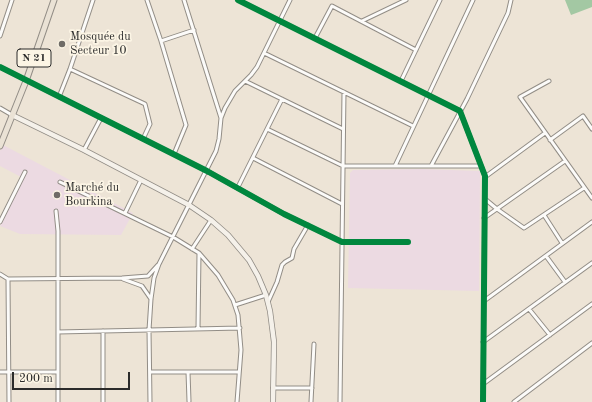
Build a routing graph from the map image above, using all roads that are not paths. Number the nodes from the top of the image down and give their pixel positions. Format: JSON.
{"nodes":[{"id":1,"x":12,"y":0,"type":"edge"},
{"id":2,"x":54,"y":0,"type":"edge"},
{"id":3,"x":93,"y":0,"type":"edge"},
{"id":4,"x":147,"y":0,"type":"edge"},
{"id":5,"x":184,"y":0,"type":"edge"},
{"id":6,"x":238,"y":0,"type":"edge"},
{"id":7,"x":290,"y":0,"type":"edge"},
{"id":8,"x":406,"y":0,"type":"edge"},
{"id":9,"x":440,"y":0,"type":"edge"},
{"id":10,"x":473,"y":0,"type":"edge"},
{"id":11,"x":511,"y":0,"type":"edge"},
{"id":12,"x":280,"y":21,"type":"junction"},
{"id":13,"x":362,"y":21,"type":"junction"},
{"id":14,"x":1,"y":28,"type":"edge"},
{"id":15,"x":194,"y":30,"type":"junction"},
{"id":16,"x":0,"y":36,"type":"edge"},
{"id":17,"x":315,"y":38,"type":"junction"},
{"id":18,"x":161,"y":41,"type":"junction"},
{"id":19,"x":416,"y":50,"type":"junction"},
{"id":20,"x":264,"y":53,"type":"junction"},
{"id":21,"x":0,"y":67,"type":"edge"},
{"id":22,"x":70,"y":69,"type":"junction"},
{"id":23,"x":26,"y":81,"type":"junction"},
{"id":24,"x":245,"y":81,"type":"junction"},
{"id":25,"x":401,"y":81,"type":"junction"},
{"id":26,"x":549,"y":81,"type":"dead end"},
{"id":27,"x":344,"y":92,"type":"junction"},
{"id":28,"x":428,"y":95,"type":"junction"},
{"id":29,"x":59,"y":97,"type":"junction"},
{"id":30,"x":282,"y":99,"type":"junction"},
{"id":31,"x":0,"y":108,"type":"edge"},
{"id":32,"x":460,"y":111,"type":"junction"},
{"id":33,"x":12,"y":115,"type":"junction"},
{"id":34,"x":101,"y":118,"type":"junction"},
{"id":35,"x":221,"y":118,"type":"junction"},
{"id":36,"x":413,"y":126,"type":"junction"},
{"id":37,"x":267,"y":129,"type":"junction"},
{"id":38,"x":343,"y":129,"type":"junction"},
{"id":39,"x":592,"y":129,"type":"edge"},
{"id":40,"x":545,"y":133,"type":"junction"},
{"id":41,"x":144,"y":139,"type":"junction"},
{"id":42,"x":550,"y":140,"type":"junction"},
{"id":43,"x":0,"y":146,"type":"edge"},
{"id":44,"x":84,"y":150,"type":"junction"},
{"id":45,"x":174,"y":154,"type":"junction"},
{"id":46,"x":253,"y":158,"type":"junction"},
{"id":47,"x":565,"y":161,"type":"junction"},
{"id":48,"x":343,"y":166,"type":"junction"},
{"id":49,"x":395,"y":166,"type":"junction"},
{"id":50,"x":431,"y":166,"type":"junction"},
{"id":51,"x":481,"y":166,"type":"junction"},
{"id":52,"x":207,"y":171,"type":"junction"},
{"id":53,"x":25,"y":172,"type":"dead end"},
{"id":54,"x":485,"y":177,"type":"junction"},
{"id":55,"x":141,"y":180,"type":"junction"},
{"id":56,"x":60,"y":182,"type":"dead end"},
{"id":57,"x":238,"y":187,"type":"junction"},
{"id":58,"x":584,"y":188,"type":"junction"},
{"id":59,"x":592,"y":198,"type":"edge"},
{"id":60,"x":484,"y":199,"type":"junction"},
{"id":61,"x":342,"y":204,"type":"junction"},
{"id":62,"x":189,"y":205,"type":"junction"},
{"id":63,"x":497,"y":209,"type":"junction"},
{"id":64,"x":56,"y":211,"type":"dead end"},
{"id":65,"x":125,"y":213,"type":"junction"},
{"id":66,"x":544,"y":215,"type":"junction"},
{"id":67,"x":484,"y":218,"type":"junction"},
{"id":68,"x":211,"y":220,"type":"junction"},
{"id":69,"x":0,"y":222,"type":"edge"},
{"id":70,"x":592,"y":222,"type":"edge"},
{"id":71,"x":308,"y":225,"type":"junction"},
{"id":72,"x":173,"y":236,"type":"junction"},
{"id":73,"x":342,"y":242,"type":"junction"},
{"id":74,"x":408,"y":242,"type":"dead end"},
{"id":75,"x":562,"y":243,"type":"junction"},
{"id":76,"x":192,"y":249,"type":"junction"},
{"id":77,"x":199,"y":253,"type":"junction"},
{"id":78,"x":546,"y":256,"type":"junction"},
{"id":79,"x":592,"y":263,"type":"edge"},
{"id":80,"x":159,"y":264,"type":"junction"},
{"id":81,"x":0,"y":274,"type":"edge"},
{"id":82,"x":58,"y":278,"type":"junction"},
{"id":83,"x":122,"y":278,"type":"junction"},
{"id":84,"x":8,"y":279,"type":"junction"},
{"id":85,"x":565,"y":282,"type":"junction"},
{"id":86,"x":266,"y":295,"type":"junction"},
{"id":87,"x":151,"y":299,"type":"junction"},
{"id":88,"x":484,"y":301,"type":"junction"},
{"id":89,"x":268,"y":302,"type":"junction"},
{"id":90,"x":592,"y":304,"type":"edge"},
{"id":91,"x":235,"y":305,"type":"junction"},
{"id":92,"x":529,"y":309,"type":"junction"},
{"id":93,"x":240,"y":328,"type":"junction"},
{"id":94,"x":198,"y":329,"type":"junction"},
{"id":95,"x":149,"y":330,"type":"junction"},
{"id":96,"x":103,"y":331,"type":"junction"},
{"id":97,"x":58,"y":332,"type":"junction"},
{"id":98,"x":550,"y":335,"type":"junction"},
{"id":99,"x":483,"y":342,"type":"junction"},
{"id":100,"x":592,"y":343,"type":"edge"},
{"id":101,"x":314,"y":344,"type":"dead end"},
{"id":102,"x":0,"y":372,"type":"edge"},
{"id":103,"x":8,"y":372,"type":"junction"},
{"id":104,"x":58,"y":372,"type":"junction"},
{"id":105,"x":150,"y":372,"type":"junction"},
{"id":106,"x":188,"y":372,"type":"junction"},
{"id":107,"x":240,"y":372,"type":"junction"},
{"id":108,"x":483,"y":384,"type":"junction"},
{"id":109,"x":273,"y":388,"type":"junction"},
{"id":110,"x":312,"y":388,"type":"junction"},
{"id":111,"x":188,"y":401,"type":"dead end"},
{"id":112,"x":9,"y":402,"type":"edge"},
{"id":113,"x":58,"y":402,"type":"edge"},
{"id":114,"x":102,"y":402,"type":"edge"},
{"id":115,"x":150,"y":402,"type":"edge"},
{"id":116,"x":237,"y":402,"type":"edge"},
{"id":117,"x":273,"y":402,"type":"edge"},
{"id":118,"x":311,"y":402,"type":"edge"},
{"id":119,"x":340,"y":402,"type":"edge"},
{"id":120,"x":483,"y":402,"type":"edge"},
{"id":121,"x":514,"y":402,"type":"edge"}],
"edges":[{"from":1,"to":14,"type":"street"},
{"from":2,"to":23,"type":"main road","number":"N 21"},
{"from":3,"to":22,"type":"street"},
{"from":4,"to":18,"type":"street"},
{"from":5,"to":15,"type":"street"},
{"from":6,"to":12,"type":"street"},
{"from":7,"to":12,"type":"street"},
{"from":8,"to":13,"type":"street"},
{"from":9,"to":19,"type":"street"},
{"from":10,"to":28,"type":"street"},
{"from":11,"to":32,"type":"street"},
{"from":12,"to":17,"type":"street"},
{"from":12,"to":20,"type":"street"},
{"from":13,"to":17,"type":"street"},
{"from":13,"to":19,"type":"street"},
{"from":14,"to":16,"type":"street"},
{"from":15,"to":18,"type":"street"},
{"from":15,"to":35,"type":"street"},
{"from":17,"to":25,"type":"street"},
{"from":18,"to":45,"type":"street"},
{"from":19,"to":25,"type":"street"},
{"from":20,"to":24,"type":"street"},
{"from":20,"to":27,"type":"street"},
{"from":21,"to":23,"type":"street"},
{"from":22,"to":29,"type":"street"},
{"from":22,"to":41,"type":"street"},
{"from":23,"to":29,"type":"street"},
{"from":23,"to":33,"type":"main road","number":"N 21"},
{"from":24,"to":30,"type":"street"},
{"from":24,"to":35,"type":"street"},
{"from":25,"to":28,"type":"street"},
{"from":26,"to":40,"type":"street"},
{"from":27,"to":36,"type":"street"},
{"from":27,"to":38,"type":"street"},
{"from":28,"to":32,"type":"street"},
{"from":28,"to":36,"type":"street"},
{"from":29,"to":34,"type":"street"},
{"from":30,"to":37,"type":"street"},
{"from":30,"to":38,"type":"street"},
{"from":31,"to":33,"type":"street"},
{"from":32,"to":50,"type":"street"},
{"from":32,"to":51,"type":"street"},
{"from":33,"to":43,"type":"main road","number":"N 21"},
{"from":33,"to":44,"type":"street"},
{"from":34,"to":41,"type":"street"},
{"from":34,"to":44,"type":"street"},
{"from":35,"to":52,"type":"street"},
{"from":36,"to":49,"type":"street"},
{"from":37,"to":46,"type":"street"},
{"from":37,"to":48,"type":"street"},
{"from":38,"to":48,"type":"street"},
{"from":39,"to":42,"type":"street"},
{"from":40,"to":42,"type":"street"},
{"from":40,"to":54,"type":"street"},
{"from":41,"to":45,"type":"street"},
{"from":42,"to":47,"type":"street"},
{"from":44,"to":55,"type":"street"},
{"from":45,"to":52,"type":"street"},
{"from":46,"to":57,"type":"street"},
{"from":46,"to":61,"type":"street"},
{"from":47,"to":58,"type":"street"},
{"from":47,"to":63,"type":"street"},
{"from":48,"to":49,"type":"street"},
{"from":48,"to":61,"type":"street"},
{"from":49,"to":50,"type":"street"},
{"from":50,"to":51,"type":"street"},
{"from":51,"to":54,"type":"street"},
{"from":52,"to":57,"type":"street"},
{"from":52,"to":62,"type":"street"},
{"from":53,"to":69,"type":"street"},
{"from":54,"to":60,"type":"street"},
{"from":55,"to":62,"type":"street"},
{"from":55,"to":65,"type":"street"},
{"from":56,"to":65,"type":"street"},
{"from":57,"to":71,"type":"street"},
{"from":58,"to":59,"type":"street"},
{"from":58,"to":66,"type":"street"},
{"from":60,"to":63,"type":"street"},
{"from":60,"to":67,"type":"street"},
{"from":61,"to":73,"type":"street"},
{"from":62,"to":68,"type":"street"},
{"from":62,"to":72,"type":"street"},
{"from":63,"to":66,"type":"street"},
{"from":63,"to":67,"type":"street"},
{"from":64,"to":82,"type":"street"},
{"from":65,"to":72,"type":"street"},
{"from":66,"to":75,"type":"street"},
{"from":67,"to":88,"type":"street"},
{"from":68,"to":76,"type":"street"},
{"from":68,"to":86,"type":"street"},
{"from":70,"to":75,"type":"street"},
{"from":71,"to":73,"type":"street"},
{"from":71,"to":89,"type":"street"},
{"from":72,"to":76,"type":"street"},
{"from":72,"to":80,"type":"street"},
{"from":73,"to":74,"type":"street"},
{"from":73,"to":119,"type":"street"},
{"from":75,"to":78,"type":"street"},
{"from":76,"to":77,"type":"street"},
{"from":77,"to":91,"type":"street"},
{"from":77,"to":94,"type":"street"},
{"from":78,"to":85,"type":"street"},
{"from":78,"to":88,"type":"street"},
{"from":79,"to":85,"type":"street"},
{"from":80,"to":83,"type":"street"},
{"from":80,"to":87,"type":"street"},
{"from":81,"to":84,"type":"street"},
{"from":82,"to":83,"type":"street"},
{"from":82,"to":84,"type":"street"},
{"from":82,"to":97,"type":"street"},
{"from":83,"to":87,"type":"street"},
{"from":84,"to":103,"type":"street"},
{"from":85,"to":92,"type":"street"},
{"from":86,"to":89,"type":"street"},
{"from":86,"to":91,"type":"street"},
{"from":87,"to":95,"type":"street"},
{"from":88,"to":99,"type":"street"},
{"from":89,"to":109,"type":"street"},
{"from":90,"to":98,"type":"street"},
{"from":91,"to":93,"type":"street"},
{"from":92,"to":98,"type":"street"},
{"from":92,"to":99,"type":"street"},
{"from":93,"to":94,"type":"street"},
{"from":93,"to":107,"type":"street"},
{"from":94,"to":95,"type":"street"},
{"from":95,"to":96,"type":"street"},
{"from":95,"to":105,"type":"street"},
{"from":96,"to":97,"type":"street"},
{"from":96,"to":114,"type":"street"},
{"from":97,"to":104,"type":"street"},
{"from":98,"to":108,"type":"street"},
{"from":99,"to":108,"type":"street"},
{"from":100,"to":121,"type":"street"},
{"from":101,"to":110,"type":"street"},
{"from":102,"to":103,"type":"street"},
{"from":103,"to":104,"type":"street"},
{"from":103,"to":112,"type":"street"},
{"from":104,"to":113,"type":"street"},
{"from":105,"to":106,"type":"street"},
{"from":105,"to":115,"type":"street"},
{"from":106,"to":107,"type":"street"},
{"from":106,"to":111,"type":"street"},
{"from":107,"to":116,"type":"street"},
{"from":108,"to":120,"type":"street"},
{"from":109,"to":110,"type":"street"},
{"from":109,"to":117,"type":"street"},
{"from":110,"to":118,"type":"street"}]}
